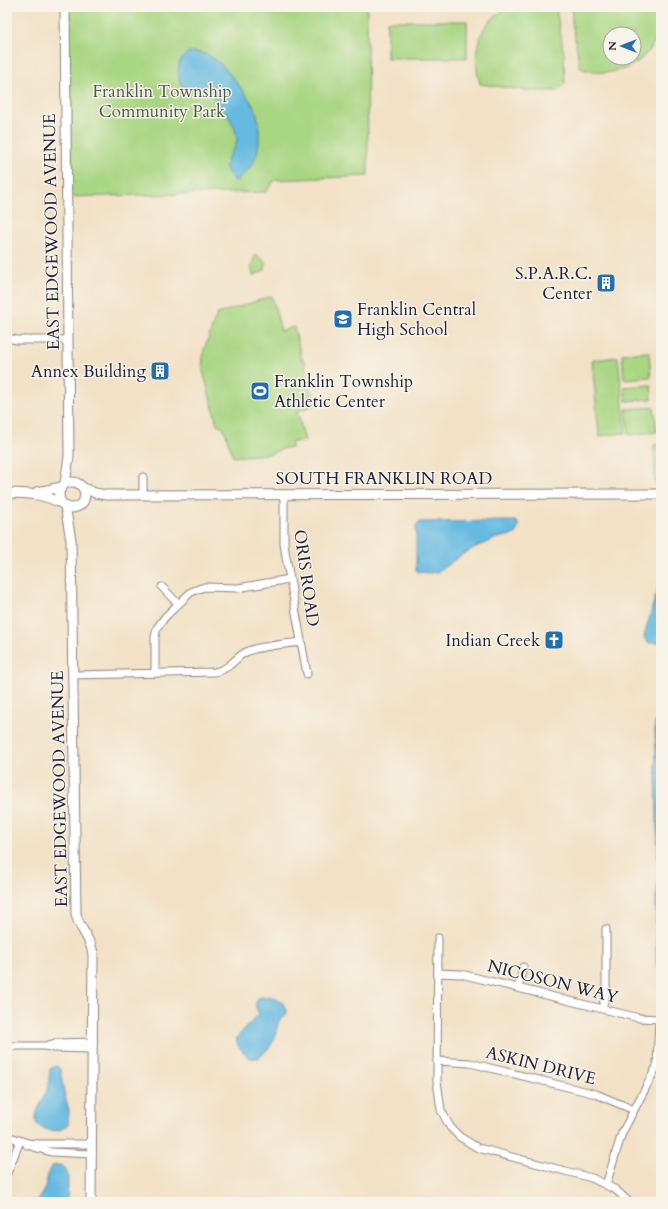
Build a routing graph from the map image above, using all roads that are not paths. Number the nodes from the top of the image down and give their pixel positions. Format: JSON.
{"nodes":[{"id":1,"x":65,"y":7,"type":"edge"},
{"id":2,"x":7,"y":338,"type":"edge"},
{"id":3,"x":68,"y":340,"type":"junction"},
{"id":4,"x":69,"y":456,"type":"junction"},
{"id":5,"x":143,"y":477,"type":"dead end"},
{"id":6,"x":64,"y":486,"type":"junction"},
{"id":7,"x":81,"y":486,"type":"junction"},
{"id":8,"x":7,"y":493,"type":"edge"},
{"id":9,"x":34,"y":493,"type":"junction"},
{"id":10,"x":284,"y":494,"type":"junction"},
{"id":11,"x":661,"y":494,"type":"edge"},
{"id":12,"x":106,"y":495,"type":"junction"},
{"id":13,"x":143,"y":495,"type":"junction"},
{"id":14,"x":64,"y":505,"type":"junction"},
{"id":15,"x":79,"y":505,"type":"junction"},
{"id":16,"x":71,"y":540,"type":"junction"},
{"id":17,"x":290,"y":578,"type":"junction"},
{"id":18,"x":162,"y":587,"type":"dead end"},
{"id":19,"x":178,"y":604,"type":"junction"},
{"id":20,"x":301,"y":642,"type":"junction"},
{"id":21,"x":155,"y":673,"type":"junction"},
{"id":22,"x":307,"y":674,"type":"dead end"},
{"id":23,"x":73,"y":675,"type":"junction"},
{"id":24,"x":606,"y":929,"type":"dead end"},
{"id":25,"x":438,"y":938,"type":"dead end"},
{"id":26,"x":523,"y":967,"type":"dead end"},
{"id":27,"x":438,"y":972,"type":"junction"},
{"id":28,"x":518,"y":988,"type":"junction"},
{"id":29,"x":602,"y":1009,"type":"junction"},
{"id":30,"x":660,"y":1019,"type":"edge"},
{"id":31,"x":7,"y":1046,"type":"edge"},
{"id":32,"x":93,"y":1046,"type":"junction"},
{"id":33,"x":437,"y":1061,"type":"junction"},
{"id":34,"x":634,"y":1110,"type":"junction"},
{"id":35,"x":7,"y":1136,"type":"edge"},
{"id":36,"x":20,"y":1141,"type":"junction"},
{"id":37,"x":92,"y":1144,"type":"junction"},
{"id":38,"x":92,"y":1154,"type":"junction"},
{"id":39,"x":7,"y":1173,"type":"edge"},
{"id":40,"x":606,"y":1185,"type":"junction"},
{"id":41,"x":91,"y":1202,"type":"edge"},
{"id":42,"x":629,"y":1202,"type":"edge"}],
"edges":[{"from":1,"to":3,"type":"main road","name":"EAST EDGEWOOD AVENUE"},
{"from":2,"to":3,"type":"street"},
{"from":3,"to":4,"type":"main road","name":"EAST EDGEWOOD AVENUE"},
{"from":4,"to":6,"type":"main road"},
{"from":4,"to":7,"type":"main road"},
{"from":5,"to":13,"type":"street"},
{"from":6,"to":7,"type":"main road"},
{"from":6,"to":9,"type":"main road"},
{"from":6,"to":14,"type":"main road"},
{"from":7,"to":12,"type":"main road","name":"SOUTH FRANKLIN ROAD"},
{"from":7,"to":15,"type":"main road"},
{"from":8,"to":9,"type":"main road"},
{"from":9,"to":14,"type":"main road"},
{"from":10,"to":11,"type":"main road","name":"SOUTH FRANKLIN ROAD"},
{"from":10,"to":13,"type":"main road","name":"SOUTH FRANKLIN ROAD"},
{"from":10,"to":17,"type":"street","name":"ORIS ROAD"},
{"from":12,"to":13,"type":"main road","name":"SOUTH FRANKLIN ROAD"},
{"from":12,"to":15,"type":"main road","name":"SOUTH FRANKLIN ROAD"},
{"from":14,"to":15,"type":"main road"},
{"from":14,"to":16,"type":"main road"},
{"from":15,"to":16,"type":"main road"},
{"from":16,"to":23,"type":"main road","name":"EAST EDGEWOOD AVENUE"},
{"from":17,"to":19,"type":"street"},
{"from":17,"to":20,"type":"street","name":"ORIS ROAD"},
{"from":18,"to":19,"type":"street"},
{"from":19,"to":21,"type":"street"},
{"from":20,"to":21,"type":"street"},
{"from":20,"to":22,"type":"street","name":"ORIS ROAD"},
{"from":21,"to":23,"type":"street"},
{"from":23,"to":32,"type":"main road","name":"EAST EDGEWOOD AVENUE"},
{"from":24,"to":29,"type":"street"},
{"from":25,"to":27,"type":"street"},
{"from":26,"to":28,"type":"street"},
{"from":27,"to":28,"type":"street","name":"NICOSON WAY"},
{"from":27,"to":33,"type":"street"},
{"from":28,"to":29,"type":"street","name":"NICOSON WAY"},
{"from":29,"to":30,"type":"street","name":"NICOSON WAY"},
{"from":30,"to":34,"type":"street"},
{"from":31,"to":32,"type":"street"},
{"from":32,"to":37,"type":"main road","name":"EAST EDGEWOOD AVENUE"},
{"from":33,"to":34,"type":"street","name":"ASKIN DRIVE"},
{"from":33,"to":40,"type":"street"},
{"from":34,"to":40,"type":"street"},
{"from":35,"to":36,"type":"street"},
{"from":36,"to":37,"type":"street"},
{"from":36,"to":38,"type":"street"},
{"from":36,"to":39,"type":"street"},
{"from":37,"to":38,"type":"main road","name":"EAST EDGEWOOD AVENUE"},
{"from":38,"to":41,"type":"main road","name":"EAST EDGEWOOD AVENUE"},
{"from":40,"to":42,"type":"street"}]}
